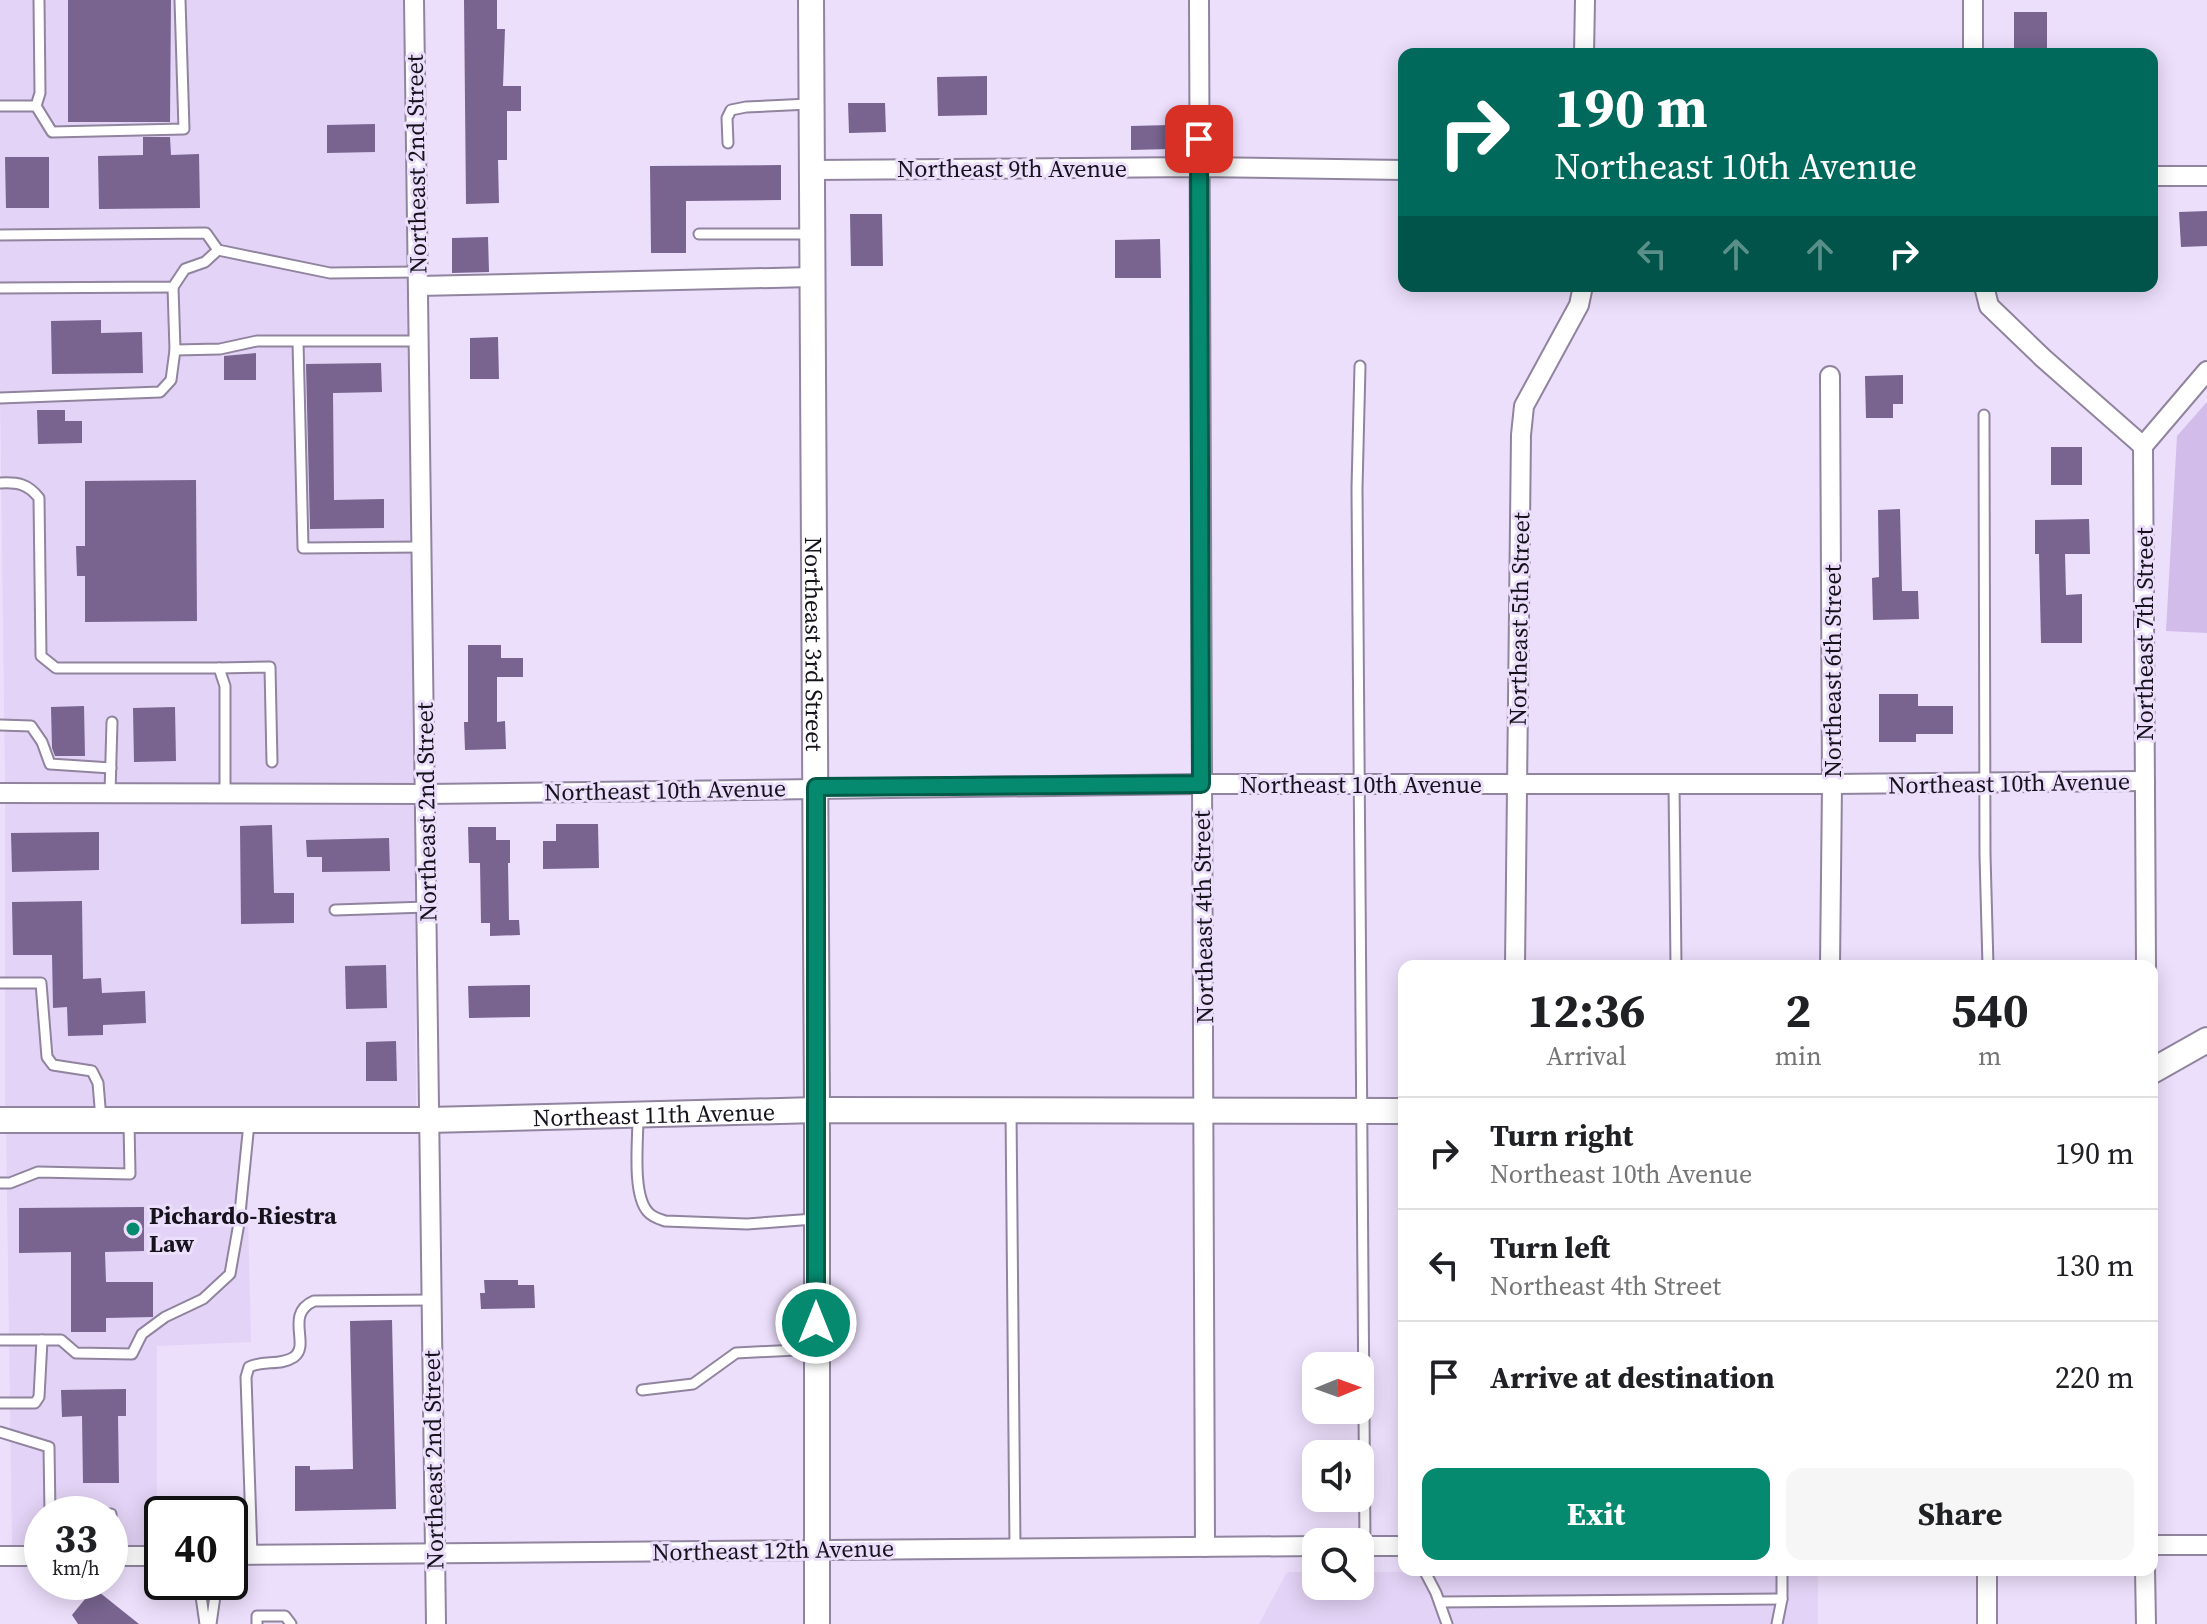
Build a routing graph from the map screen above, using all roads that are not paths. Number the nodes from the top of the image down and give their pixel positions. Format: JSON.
{"nodes":[{"id":1,"x":39,"y":0,"type":"edge"},
{"id":2,"x":180,"y":0,"type":"edge"},
{"id":3,"x":414,"y":0,"type":"edge"},
{"id":4,"x":811,"y":0,"type":"edge"},
{"id":5,"x":1199,"y":0,"type":"edge"},
{"id":6,"x":1585,"y":0,"type":"edge"},
{"id":7,"x":1973,"y":0,"type":"edge"},
{"id":8,"x":1584,"y":48,"type":"edge"},
{"id":9,"x":1973,"y":48,"type":"edge"},
{"id":10,"x":812,"y":104,"type":"junction"},
{"id":11,"x":0,"y":106,"type":"edge"},
{"id":12,"x":36,"y":106,"type":"junction"},
{"id":13,"x":728,"y":143,"type":"dead end"},
{"id":14,"x":1199,"y":167,"type":"junction"},
{"id":15,"x":813,"y":170,"type":"junction"},
{"id":16,"x":1398,"y":170,"type":"edge"},
{"id":17,"x":2158,"y":176,"type":"edge"},
{"id":18,"x":2207,"y":176,"type":"edge"},
{"id":19,"x":699,"y":234,"type":"dead end"},
{"id":20,"x":813,"y":234,"type":"junction"},
{"id":21,"x":0,"y":235,"type":"edge"},
{"id":22,"x":218,"y":250,"type":"junction"},
{"id":23,"x":812,"y":277,"type":"junction"},
{"id":24,"x":418,"y":279,"type":"junction"},
{"id":25,"x":173,"y":287,"type":"junction"},
{"id":26,"x":0,"y":288,"type":"edge"},
{"id":27,"x":1582,"y":292,"type":"edge"},
{"id":28,"x":1986,"y":292,"type":"edge"},
{"id":29,"x":419,"y":341,"type":"junction"},
{"id":30,"x":298,"y":342,"type":"junction"},
{"id":31,"x":175,"y":350,"type":"junction"},
{"id":32,"x":1360,"y":366,"type":"dead end"},
{"id":33,"x":2207,"y":371,"type":"edge"},
{"id":34,"x":1830,"y":376,"type":"dead end"},
{"id":35,"x":0,"y":398,"type":"edge"},
{"id":36,"x":1984,"y":415,"type":"dead end"},
{"id":37,"x":2143,"y":446,"type":"junction"},
{"id":38,"x":0,"y":483,"type":"edge"},
{"id":39,"x":422,"y":547,"type":"junction"},
{"id":40,"x":219,"y":668,"type":"junction"},
{"id":41,"x":112,"y":722,"type":"dead end"},
{"id":42,"x":0,"y":725,"type":"edge"},
{"id":43,"x":272,"y":762,"type":"dead end"},
{"id":44,"x":111,"y":768,"type":"junction"},
{"id":45,"x":2145,"y":781,"type":"junction"},
{"id":46,"x":1201,"y":784,"type":"junction"},
{"id":47,"x":1359,"y":784,"type":"junction"},
{"id":48,"x":1517,"y":784,"type":"junction"},
{"id":49,"x":1674,"y":784,"type":"junction"},
{"id":50,"x":1832,"y":784,"type":"junction"},
{"id":51,"x":1985,"y":784,"type":"junction"},
{"id":52,"x":816,"y":787,"type":"junction"},
{"id":53,"x":0,"y":793,"type":"edge"},
{"id":54,"x":110,"y":793,"type":"junction"},
{"id":55,"x":225,"y":793,"type":"junction"},
{"id":56,"x":426,"y":794,"type":"junction"},
{"id":57,"x":427,"y":907,"type":"junction"},
{"id":58,"x":335,"y":910,"type":"dead end"},
{"id":59,"x":1515,"y":960,"type":"edge"},
{"id":60,"x":1676,"y":960,"type":"edge"},
{"id":61,"x":1830,"y":960,"type":"edge"},
{"id":62,"x":1988,"y":960,"type":"edge"},
{"id":63,"x":2146,"y":960,"type":"edge"},
{"id":64,"x":0,"y":983,"type":"edge"},
{"id":65,"x":2207,"y":1040,"type":"edge"},
{"id":66,"x":2158,"y":1068,"type":"edge"},
{"id":67,"x":817,"y":1110,"type":"junction"},
{"id":68,"x":1011,"y":1111,"type":"junction"},
{"id":69,"x":1363,"y":1111,"type":"junction"},
{"id":70,"x":1398,"y":1111,"type":"edge"},
{"id":71,"x":1205,"y":1112,"type":"junction"},
{"id":72,"x":637,"y":1114,"type":"junction"},
{"id":73,"x":101,"y":1119,"type":"junction"},
{"id":74,"x":0,"y":1120,"type":"edge"},
{"id":75,"x":129,"y":1120,"type":"junction"},
{"id":76,"x":250,"y":1120,"type":"junction"},
{"id":77,"x":428,"y":1120,"type":"junction"},
{"id":78,"x":0,"y":1183,"type":"edge"},
{"id":79,"x":817,"y":1219,"type":"junction"},
{"id":80,"x":431,"y":1300,"type":"junction"},
{"id":81,"x":0,"y":1340,"type":"edge"},
{"id":82,"x":42,"y":1340,"type":"junction"},
{"id":83,"x":816,"y":1349,"type":"junction"},
{"id":84,"x":642,"y":1390,"type":"dead end"},
{"id":85,"x":0,"y":1403,"type":"edge"},
{"id":86,"x":0,"y":1432,"type":"edge"},
{"id":87,"x":50,"y":1496,"type":"edge"},
{"id":88,"x":1362,"y":1528,"type":"edge"},
{"id":89,"x":2158,"y":1545,"type":"edge"},
{"id":90,"x":2207,"y":1545,"type":"edge"},
{"id":91,"x":1302,"y":1546,"type":"edge"},
{"id":92,"x":1374,"y":1546,"type":"edge"},
{"id":93,"x":1398,"y":1546,"type":"edge"},
{"id":94,"x":1205,"y":1547,"type":"junction"},
{"id":95,"x":1015,"y":1548,"type":"junction"},
{"id":96,"x":815,"y":1549,"type":"junction"},
{"id":97,"x":435,"y":1554,"type":"junction"},
{"id":98,"x":248,"y":1555,"type":"edge"},
{"id":99,"x":252,"y":1555,"type":"junction"},
{"id":100,"x":0,"y":1556,"type":"edge"},
{"id":101,"x":24,"y":1556,"type":"edge"},
{"id":102,"x":1427,"y":1576,"type":"edge"},
{"id":103,"x":1782,"y":1576,"type":"edge"},
{"id":104,"x":1987,"y":1576,"type":"edge"},
{"id":105,"x":2145,"y":1576,"type":"edge"},
{"id":106,"x":1782,"y":1599,"type":"junction"},
{"id":107,"x":203,"y":1600,"type":"edge"},
{"id":108,"x":213,"y":1600,"type":"edge"},
{"id":109,"x":1440,"y":1602,"type":"junction"},
{"id":110,"x":208,"y":1624,"type":"edge"},
{"id":111,"x":257,"y":1624,"type":"edge"},
{"id":112,"x":291,"y":1624,"type":"edge"},
{"id":113,"x":436,"y":1624,"type":"edge"},
{"id":114,"x":817,"y":1624,"type":"edge"},
{"id":115,"x":1447,"y":1624,"type":"edge"},
{"id":116,"x":1777,"y":1624,"type":"edge"},
{"id":117,"x":1987,"y":1624,"type":"edge"},
{"id":118,"x":2146,"y":1624,"type":"edge"}],
"edges":[{"from":1,"to":12,"type":"lane"},
{"from":2,"to":12,"type":"lane"},
{"from":3,"to":24,"type":"street","name":"Northeast 2nd Street"},
{"from":4,"to":10,"type":"street","name":"Northeast 3rd Street"},
{"from":5,"to":14,"type":"street","name":"Northeast 4th Street"},
{"from":6,"to":8,"type":"street"},
{"from":7,"to":9,"type":"street"},
{"from":10,"to":13,"type":"lane"},
{"from":10,"to":15,"type":"street","name":"Northeast 3rd Street"},
{"from":11,"to":12,"type":"lane"},
{"from":14,"to":15,"type":"street","name":"Northeast 9th Avenue"},
{"from":14,"to":16,"type":"street","name":"Northeast 9th Avenue"},
{"from":14,"to":46,"type":"street","name":"Northeast 4th Street"},
{"from":15,"to":20,"type":"street","name":"Northeast 3rd Street"},
{"from":17,"to":18,"type":"street"},
{"from":19,"to":20,"type":"lane"},
{"from":20,"to":23,"type":"street","name":"Northeast 3rd Street"},
{"from":21,"to":22,"type":"lane"},
{"from":22,"to":24,"type":"lane"},
{"from":22,"to":25,"type":"lane"},
{"from":23,"to":24,"type":"street"},
{"from":23,"to":52,"type":"street","name":"Northeast 3rd Street"},
{"from":24,"to":29,"type":"street","name":"Northeast 2nd Street"},
{"from":25,"to":26,"type":"lane"},
{"from":25,"to":31,"type":"lane"},
{"from":27,"to":48,"type":"street","name":"Northeast 5th Street"},
{"from":28,"to":37,"type":"street"},
{"from":29,"to":30,"type":"lane"},
{"from":29,"to":39,"type":"street","name":"Northeast 2nd Street"},
{"from":30,"to":31,"type":"lane"},
{"from":30,"to":39,"type":"lane"},
{"from":31,"to":35,"type":"lane"},
{"from":32,"to":47,"type":"lane"},
{"from":33,"to":37,"type":"street"},
{"from":34,"to":50,"type":"street","name":"Northeast 6th Street"},
{"from":36,"to":51,"type":"lane"},
{"from":37,"to":45,"type":"street","name":"Northeast 7th Street"},
{"from":38,"to":40,"type":"lane"},
{"from":39,"to":56,"type":"street","name":"Northeast 2nd Street"},
{"from":40,"to":43,"type":"lane"},
{"from":40,"to":55,"type":"lane"},
{"from":41,"to":44,"type":"lane"},
{"from":42,"to":44,"type":"lane"},
{"from":44,"to":54,"type":"lane"},
{"from":45,"to":51,"type":"street","name":"Northeast 10th Avenue"},
{"from":45,"to":63,"type":"street","name":"Northeast 7th Street"},
{"from":46,"to":47,"type":"street","name":"Northeast 10th Avenue"},
{"from":46,"to":52,"type":"street","name":"Northeast 10th Avenue"},
{"from":46,"to":71,"type":"street","name":"Northeast 4th Street"},
{"from":47,"to":48,"type":"street","name":"Northeast 10th Avenue"},
{"from":47,"to":69,"type":"lane"},
{"from":48,"to":49,"type":"street","name":"Northeast 10th Avenue"},
{"from":48,"to":59,"type":"street","name":"Northeast 5th Street"},
{"from":49,"to":50,"type":"street","name":"Northeast 10th Avenue"},
{"from":49,"to":60,"type":"lane"},
{"from":50,"to":51,"type":"street","name":"Northeast 10th Avenue"},
{"from":50,"to":61,"type":"street","name":"Northeast 6th Street"},
{"from":51,"to":62,"type":"lane"},
{"from":52,"to":56,"type":"street","name":"Northeast 10th Avenue"},
{"from":52,"to":67,"type":"street","name":"Northeast 3rd Street"},
{"from":53,"to":54,"type":"street","name":"Northeast 10th Avenue"},
{"from":54,"to":55,"type":"street","name":"Northeast 10th Avenue"},
{"from":55,"to":56,"type":"street","name":"Northeast 10th Avenue"},
{"from":56,"to":57,"type":"street","name":"Northeast 2nd Street"},
{"from":57,"to":58,"type":"lane"},
{"from":57,"to":77,"type":"street","name":"Northeast 2nd Street"},
{"from":64,"to":73,"type":"lane"},
{"from":65,"to":66,"type":"street"},
{"from":67,"to":68,"type":"street","name":"Northeast 11th Avenue"},
{"from":67,"to":72,"type":"street","name":"Northeast 11th Avenue"},
{"from":67,"to":79,"type":"street","name":"Northeast 3rd Street"},
{"from":68,"to":71,"type":"street","name":"Northeast 11th Avenue"},
{"from":68,"to":95,"type":"lane"},
{"from":69,"to":70,"type":"street","name":"Northeast 11th Avenue"},
{"from":69,"to":71,"type":"street","name":"Northeast 11th Avenue"},
{"from":69,"to":88,"type":"lane"},
{"from":71,"to":94,"type":"street","name":"Northeast 4th Street"},
{"from":72,"to":77,"type":"street","name":"Northeast 11th Avenue"},
{"from":72,"to":79,"type":"lane"},
{"from":73,"to":74,"type":"street","name":"Northeast 11th Avenue"},
{"from":73,"to":75,"type":"street","name":"Northeast 11th Avenue"},
{"from":75,"to":76,"type":"street","name":"Northeast 11th Avenue"},
{"from":75,"to":78,"type":"lane"},
{"from":76,"to":77,"type":"street","name":"Northeast 11th Avenue"},
{"from":76,"to":82,"type":"lane"},
{"from":77,"to":80,"type":"street","name":"Northeast 2nd Street"},
{"from":79,"to":83,"type":"street","name":"Northeast 3rd Street"},
{"from":80,"to":97,"type":"street","name":"Northeast 2nd Street"},
{"from":80,"to":99,"type":"lane"},
{"from":81,"to":82,"type":"lane"},
{"from":82,"to":85,"type":"lane"},
{"from":83,"to":84,"type":"lane"},
{"from":83,"to":96,"type":"street","name":"Northeast 3rd Street"},
{"from":86,"to":87,"type":"lane"},
{"from":89,"to":90,"type":"street"},
{"from":91,"to":94,"type":"street","name":"Northeast 12th Avenue"},
{"from":92,"to":93,"type":"street"},
{"from":94,"to":95,"type":"street","name":"Northeast 12th Avenue"},
{"from":95,"to":96,"type":"street","name":"Northeast 12th Avenue"},
{"from":96,"to":97,"type":"street","name":"Northeast 12th Avenue"},
{"from":96,"to":114,"type":"street","name":"Northeast 3rd Street"},
{"from":97,"to":99,"type":"street","name":"Northeast 12th Avenue"},
{"from":97,"to":113,"type":"street","name":"Northeast 2nd Street"},
{"from":98,"to":99,"type":"street","name":"Northeast 12th Avenue"},
{"from":100,"to":101,"type":"street"},
{"from":102,"to":109,"type":"lane"},
{"from":103,"to":106,"type":"lane"},
{"from":104,"to":117,"type":"street"},
{"from":105,"to":118,"type":"street"},
{"from":106,"to":109,"type":"lane"},
{"from":106,"to":116,"type":"lane"},
{"from":107,"to":110,"type":"lane"},
{"from":108,"to":110,"type":"lane"},
{"from":109,"to":115,"type":"lane"},
{"from":111,"to":112,"type":"lane"}]}
